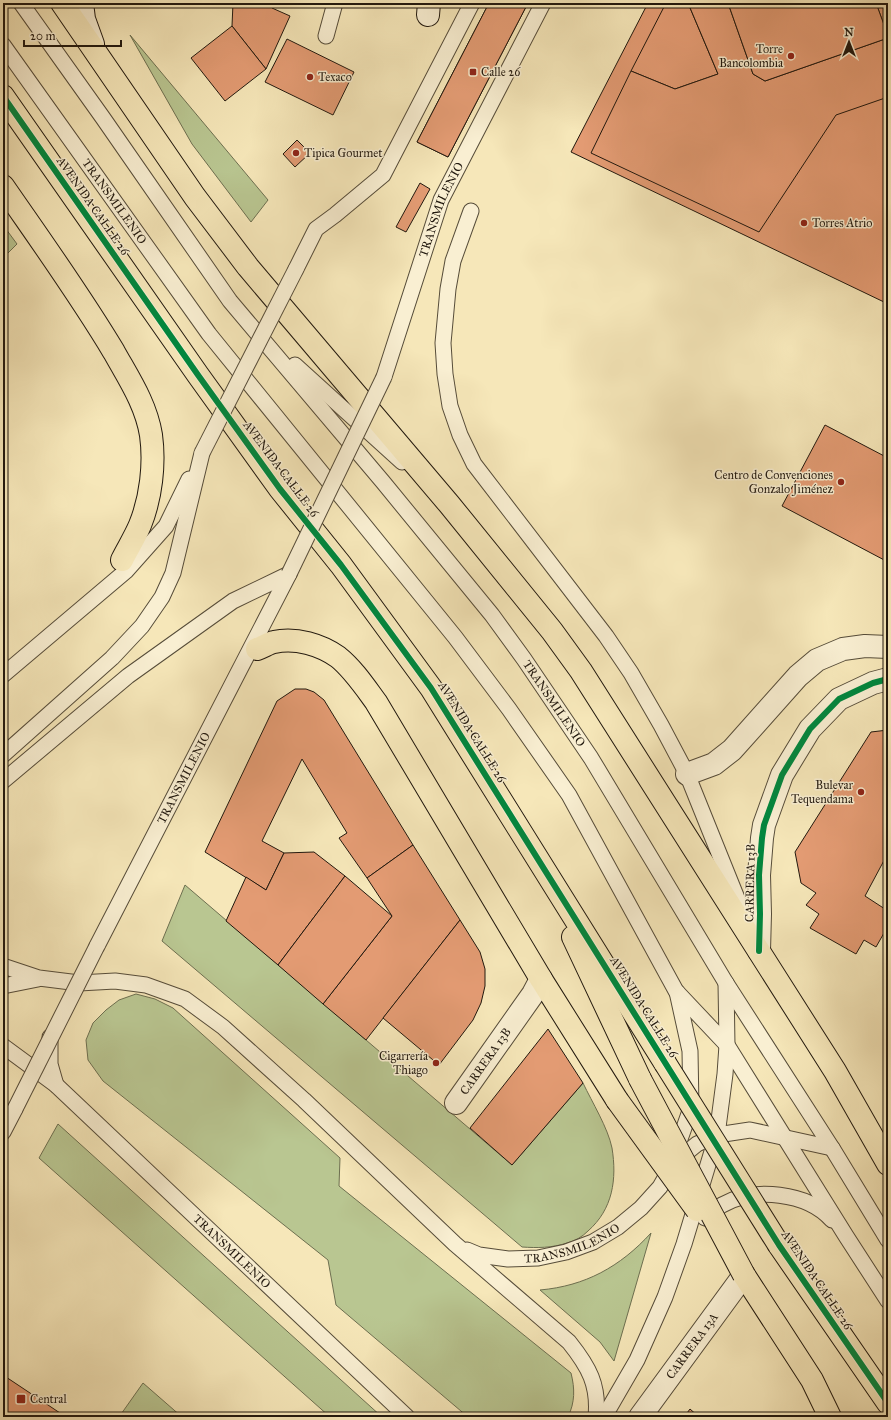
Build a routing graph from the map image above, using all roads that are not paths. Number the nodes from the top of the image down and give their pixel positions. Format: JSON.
{"nodes":[{"id":1,"x":21,"y":3,"type":"edge"},
{"id":2,"x":62,"y":3,"type":"edge"},
{"id":3,"x":82,"y":3,"type":"edge"},
{"id":4,"x":335,"y":3,"type":"edge"},
{"id":5,"x":472,"y":3,"type":"edge"},
{"id":6,"x":543,"y":3,"type":"edge"},
{"id":7,"x":326,"y":36,"type":"dead end"},
{"id":8,"x":3,"y":45,"type":"edge"},
{"id":9,"x":99,"y":58,"type":"junction"},
{"id":10,"x":3,"y":96,"type":"edge"},
{"id":11,"x":3,"y":186,"type":"edge"},
{"id":12,"x":471,"y":211,"type":"dead end"},
{"id":13,"x":254,"y":328,"type":"junction"},
{"id":14,"x":202,"y":453,"type":"junction"},
{"id":15,"x":449,"y":504,"type":"junction"},
{"id":16,"x":122,"y":560,"type":"dead end"},
{"id":17,"x":289,"y":574,"type":"junction"},
{"id":18,"x":888,"y":647,"type":"edge"},
{"id":19,"x":257,"y":649,"type":"dead end"},
{"id":20,"x":3,"y":675,"type":"edge"},
{"id":21,"x":888,"y":679,"type":"edge"},
{"id":22,"x":3,"y":755,"type":"edge"},
{"id":23,"x":687,"y":774,"type":"junction"},
{"id":24,"x":3,"y":781,"type":"edge"},
{"id":25,"x":525,"y":836,"type":"junction"},
{"id":26,"x":759,"y":951,"type":"junction"},
{"id":27,"x":3,"y":966,"type":"edge"},
{"id":28,"x":39,"y":978,"type":"junction"},
{"id":29,"x":541,"y":979,"type":"junction"},
{"id":30,"x":79,"y":983,"type":"junction"},
{"id":31,"x":726,"y":983,"type":"junction"},
{"id":32,"x":3,"y":986,"type":"edge"},
{"id":33,"x":676,"y":991,"type":"junction"},
{"id":34,"x":727,"y":1044,"type":"junction"},
{"id":35,"x":4,"y":1047,"type":"edge"},
{"id":36,"x":835,"y":1071,"type":"junction"},
{"id":37,"x":56,"y":1085,"type":"junction"},
{"id":38,"x":456,"y":1103,"type":"dead end"},
{"id":39,"x":3,"y":1132,"type":"edge"},
{"id":40,"x":716,"y":1135,"type":"junction"},
{"id":41,"x":783,"y":1136,"type":"junction"},
{"id":42,"x":888,"y":1147,"type":"edge"},
{"id":43,"x":832,"y":1148,"type":"junction"},
{"id":44,"x":888,"y":1164,"type":"edge"},
{"id":45,"x":668,"y":1173,"type":"junction"},
{"id":46,"x":846,"y":1236,"type":"junction"},
{"id":47,"x":888,"y":1240,"type":"edge"},
{"id":48,"x":454,"y":1244,"type":"junction"},
{"id":49,"x":684,"y":1244,"type":"junction"},
{"id":50,"x":744,"y":1275,"type":"junction"},
{"id":51,"x":888,"y":1301,"type":"edge"},
{"id":52,"x":888,"y":1403,"type":"edge"},
{"id":53,"x":407,"y":1417,"type":"edge"},
{"id":54,"x":596,"y":1417,"type":"edge"},
{"id":55,"x":604,"y":1417,"type":"edge"},
{"id":56,"x":640,"y":1417,"type":"edge"},
{"id":57,"x":830,"y":1417,"type":"edge"}],
"edges":[{"from":1,"to":13,"type":"lane","name":"TRANSMILENIO"},
{"from":2,"to":9,"type":"main road"},
{"from":3,"to":9,"type":"street"},
{"from":4,"to":7,"type":"lane"},
{"from":5,"to":14,"type":"lane","bridge":true},
{"from":6,"to":17,"type":"lane","name":"TRANSMILENIO","bridge":true},
{"from":8,"to":33,"type":"lane","name":"TRANSMILENIO"},
{"from":9,"to":15,"type":"main road"},
{"from":10,"to":25,"type":"main road","name":"AVENIDA CALLE 26"},
{"from":11,"to":16,"type":"main road"},
{"from":12,"to":23,"type":"lane"},
{"from":13,"to":15,"type":"lane","name":"TRANSMILENIO"},
{"from":13,"to":31,"type":"lane","name":"TRANSMILENIO"},
{"from":14,"to":20,"type":"lane"},
{"from":14,"to":22,"type":"lane"},
{"from":15,"to":26,"type":"main road"},
{"from":17,"to":24,"type":"lane"},
{"from":17,"to":39,"type":"lane","name":"TRANSMILENIO","bridge":true},
{"from":18,"to":23,"type":"street"},
{"from":19,"to":29,"type":"main road"},
{"from":21,"to":26,"type":"street","name":"CARRERA 13B"},
{"from":23,"to":26,"type":"lane"},
{"from":25,"to":50,"type":"main road","bridge":true},
{"from":25,"to":52,"type":"main road","name":"AVENIDA CALLE 26","bridge":true},
{"from":26,"to":36,"type":"main road"},
{"from":27,"to":28,"type":"lane","name":"TRANSMILENIO"},
{"from":28,"to":30,"type":"lane","name":"TRANSMILENIO"},
{"from":28,"to":32,"type":"lane","name":"TRANSMILENIO"},
{"from":29,"to":38,"type":"street","name":"CARRERA 13B"},
{"from":29,"to":50,"type":"main road","bridge":true},
{"from":30,"to":37,"type":"lane"},
{"from":30,"to":48,"type":"lane","name":"TRANSMILENIO"},
{"from":31,"to":34,"type":"lane"},
{"from":31,"to":43,"type":"lane","name":"TRANSMILENIO"},
{"from":33,"to":34,"type":"lane","name":"TRANSMILENIO"},
{"from":33,"to":45,"type":"lane","name":"TRANSMILENIO"},
{"from":34,"to":40,"type":"lane"},
{"from":34,"to":41,"type":"lane","name":"TRANSMILENIO"},
{"from":35,"to":37,"type":"lane","name":"TRANSMILENIO"},
{"from":36,"to":42,"type":"main road"},
{"from":36,"to":44,"type":"main road"},
{"from":37,"to":53,"type":"lane","name":"TRANSMILENIO"},
{"from":40,"to":41,"type":"lane","name":"TRANSMILENIO"},
{"from":40,"to":45,"type":"lane","name":"TRANSMILENIO"},
{"from":40,"to":49,"type":"lane"},
{"from":41,"to":43,"type":"lane","name":"TRANSMILENIO"},
{"from":41,"to":46,"type":"lane"},
{"from":43,"to":47,"type":"lane","name":"TRANSMILENIO"},
{"from":45,"to":48,"type":"lane","name":"TRANSMILENIO"},
{"from":46,"to":49,"type":"lane"},
{"from":46,"to":51,"type":"lane"},
{"from":48,"to":54,"type":"lane","name":"TRANSMILENIO"},
{"from":49,"to":55,"type":"lane"},
{"from":50,"to":56,"type":"street","name":"CARRERA 13A"},
{"from":50,"to":57,"type":"main road"}]}
